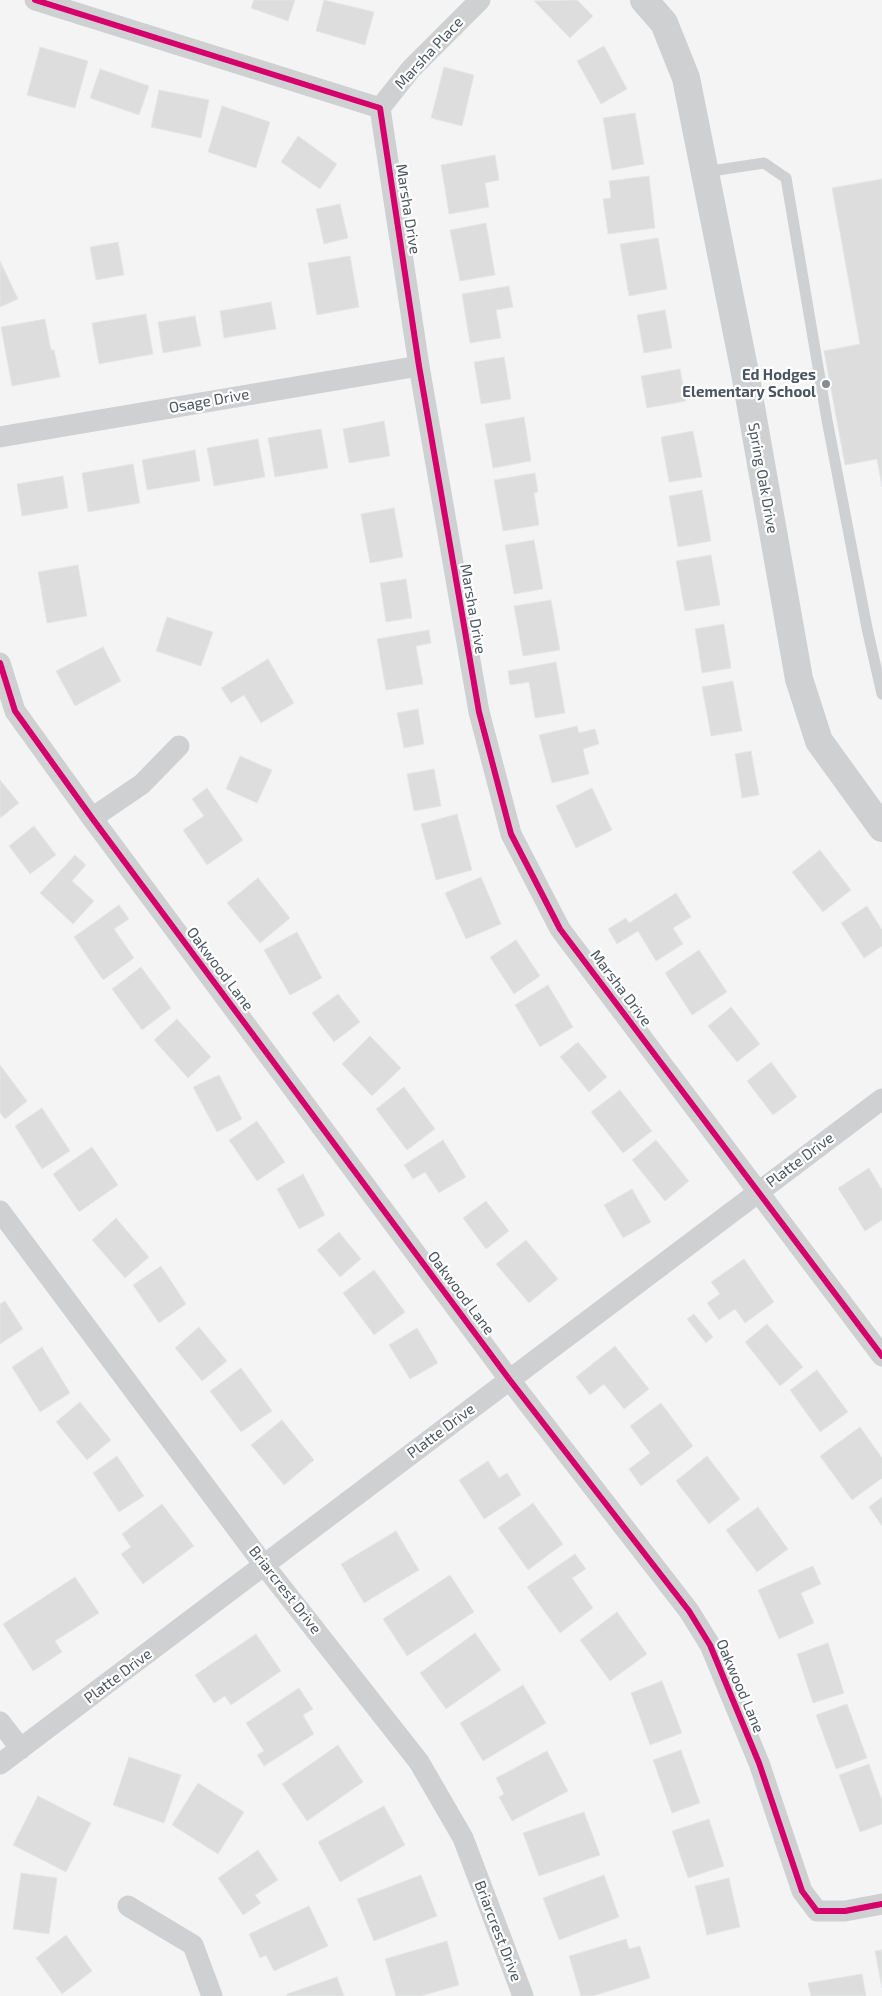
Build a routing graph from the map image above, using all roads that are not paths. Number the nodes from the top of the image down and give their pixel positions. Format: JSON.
{"nodes":[{"id":1,"x":36,"y":0,"type":"edge"},
{"id":2,"x":480,"y":0,"type":"edge"},
{"id":3,"x":644,"y":0,"type":"edge"},
{"id":4,"x":380,"y":108,"type":"junction"},
{"id":5,"x":705,"y":172,"type":"junction"},
{"id":6,"x":419,"y":366,"type":"junction"},
{"id":7,"x":0,"y":437,"type":"edge"},
{"id":8,"x":0,"y":663,"type":"edge"},
{"id":9,"x":882,"y":694,"type":"edge"},
{"id":10,"x":179,"y":746,"type":"dead end"},
{"id":11,"x":879,"y":817,"type":"edge"},
{"id":12,"x":92,"y":818,"type":"junction"},
{"id":13,"x":882,"y":1099,"type":"edge"},
{"id":14,"x":759,"y":1191,"type":"junction"},
{"id":15,"x":0,"y":1210,"type":"edge"},
{"id":16,"x":882,"y":1356,"type":"edge"},
{"id":17,"x":509,"y":1379,"type":"junction"},
{"id":18,"x":264,"y":1565,"type":"junction"},
{"id":19,"x":0,"y":1722,"type":"edge"},
{"id":20,"x":20,"y":1749,"type":"junction"},
{"id":21,"x":0,"y":1764,"type":"edge"},
{"id":22,"x":882,"y":1904,"type":"edge"},
{"id":23,"x":128,"y":1906,"type":"dead end"},
{"id":24,"x":212,"y":1996,"type":"edge"},
{"id":25,"x":523,"y":1996,"type":"edge"}],
"edges":[{"from":1,"to":4,"type":"street"},
{"from":2,"to":4,"type":"street","name":"Marsha Place"},
{"from":3,"to":5,"type":"street","name":"Spring Oak Drive"},
{"from":4,"to":6,"type":"street","name":"Marsha Drive"},
{"from":5,"to":9,"type":"lane"},
{"from":5,"to":11,"type":"street","name":"Spring Oak Drive"},
{"from":6,"to":7,"type":"street","name":"Osage Drive"},
{"from":6,"to":14,"type":"street","name":"Marsha Drive"},
{"from":8,"to":12,"type":"street","name":"Oakwood Lane"},
{"from":10,"to":12,"type":"street"},
{"from":12,"to":17,"type":"street","name":"Oakwood Lane"},
{"from":13,"to":14,"type":"street","name":"Platte Drive"},
{"from":14,"to":16,"type":"street","name":"Marsha Drive"},
{"from":14,"to":17,"type":"street","name":"Platte Drive"},
{"from":15,"to":18,"type":"street","name":"Briarcrest Drive"},
{"from":17,"to":18,"type":"street","name":"Platte Drive"},
{"from":17,"to":22,"type":"street","name":"Oakwood Lane"},
{"from":18,"to":20,"type":"street","name":"Platte Drive"},
{"from":18,"to":25,"type":"street","name":"Briarcrest Drive"},
{"from":19,"to":20,"type":"street"},
{"from":20,"to":21,"type":"street","name":"Platte Drive"},
{"from":23,"to":24,"type":"street"}]}
